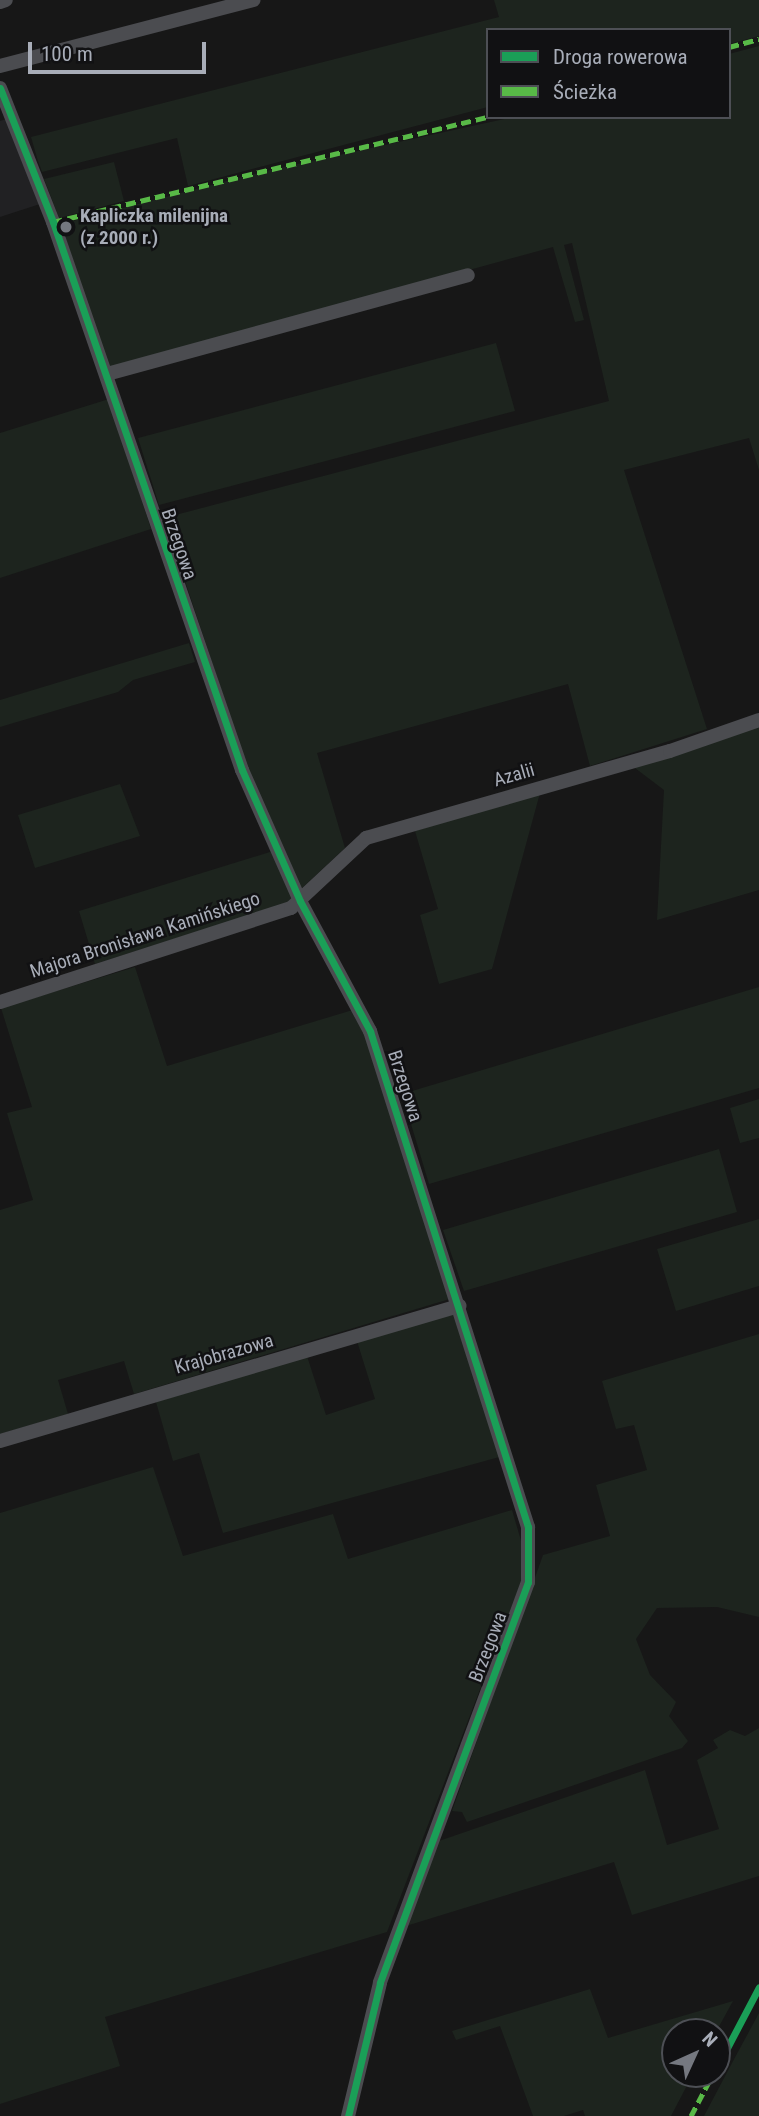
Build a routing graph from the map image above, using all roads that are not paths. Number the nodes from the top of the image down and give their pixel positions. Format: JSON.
{"nodes":[{"id":1,"x":6,"y":0,"type":"edge"},
{"id":2,"x":254,"y":0,"type":"edge"},
{"id":3,"x":0,"y":2,"type":"edge"},
{"id":4,"x":0,"y":66,"type":"edge"},
{"id":5,"x":0,"y":88,"type":"edge"},
{"id":6,"x":468,"y":275,"type":"dead end"},
{"id":7,"x":107,"y":374,"type":"junction"},
{"id":8,"x":759,"y":720,"type":"edge"},
{"id":9,"x":300,"y":901,"type":"junction"},
{"id":10,"x":0,"y":1002,"type":"edge"},
{"id":11,"x":460,"y":1306,"type":"junction"},
{"id":12,"x":0,"y":1441,"type":"edge"},
{"id":13,"x":348,"y":2116,"type":"edge"}],
"edges":[{"from":1,"to":3,"type":"street"},
{"from":2,"to":4,"type":"street"},
{"from":5,"to":7,"type":"street","name":"Brzegowa"},
{"from":6,"to":7,"type":"street"},
{"from":7,"to":9,"type":"street","name":"Brzegowa"},
{"from":8,"to":9,"type":"street","name":"Azalii"},
{"from":9,"to":10,"type":"street","name":"Majora Bronisława Kamińskiego"},
{"from":9,"to":11,"type":"street","name":"Brzegowa"},
{"from":11,"to":12,"type":"street","name":"Krajobrazowa"},
{"from":11,"to":13,"type":"street","name":"Brzegowa"}]}
